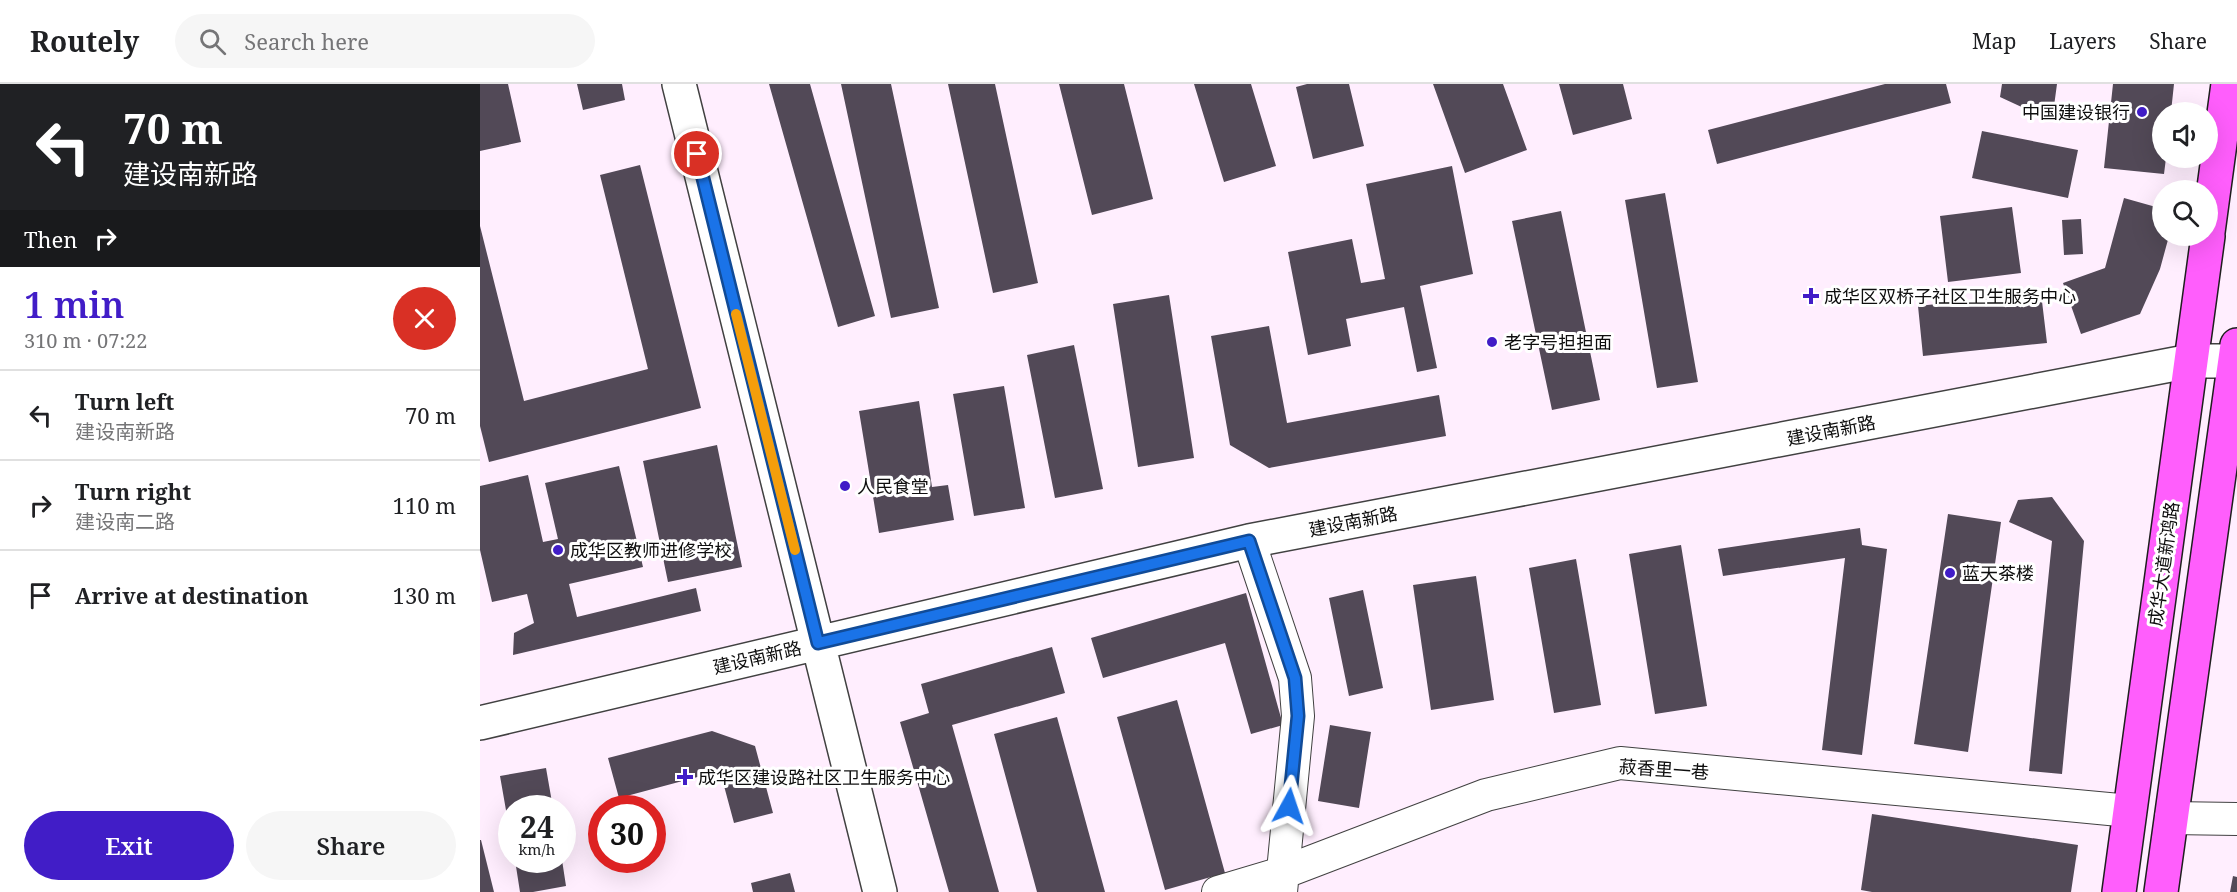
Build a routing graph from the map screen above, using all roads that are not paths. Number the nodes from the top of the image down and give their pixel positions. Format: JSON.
{"nodes":[{"id":1,"x":679,"y":84,"type":"edge"},
{"id":2,"x":2228,"y":84,"type":"edge"},
{"id":3,"x":2215,"y":180,"type":"edge"},
{"id":4,"x":2206,"y":246,"type":"edge"},
{"id":5,"x":2236,"y":355,"type":"edge"},
{"id":6,"x":2191,"y":361,"type":"junction"},
{"id":7,"x":1249,"y":541,"type":"junction"},
{"id":8,"x":818,"y":643,"type":"junction"},
{"id":9,"x":480,"y":723,"type":"edge"},
{"id":10,"x":2130,"y":811,"type":"junction"},
{"id":11,"x":2171,"y":818,"type":"junction"},
{"id":12,"x":2237,"y":819,"type":"edge"},
{"id":13,"x":1282,"y":883,"type":"edge"},
{"id":14,"x":880,"y":892,"type":"edge"},
{"id":15,"x":1218,"y":892,"type":"edge"},
{"id":16,"x":2119,"y":892,"type":"edge"},
{"id":17,"x":2161,"y":892,"type":"edge"}],
"edges":[{"from":1,"to":8,"type":"street"},
{"from":2,"to":3,"type":"main road","name":"成华大道新鸿路"},
{"from":4,"to":6,"type":"main road","name":"成华大道新鸿路"},
{"from":5,"to":6,"type":"street","name":"建设南新路"},
{"from":5,"to":11,"type":"main road"},
{"from":6,"to":7,"type":"street","name":"建设南新路"},
{"from":6,"to":10,"type":"main road","name":"成华大道新鸿路"},
{"from":7,"to":8,"type":"street","name":"建设南新路"},
{"from":7,"to":13,"type":"street"},
{"from":8,"to":9,"type":"street","name":"建设南新路"},
{"from":8,"to":14,"type":"street"},
{"from":10,"to":13,"type":"street","name":"菽香里一巷"},
{"from":10,"to":16,"type":"main road","name":"成华大道新鸿路"},
{"from":11,"to":12,"type":"street"},
{"from":11,"to":17,"type":"main road"},
{"from":13,"to":15,"type":"street","name":"菽香里一巷"}]}
